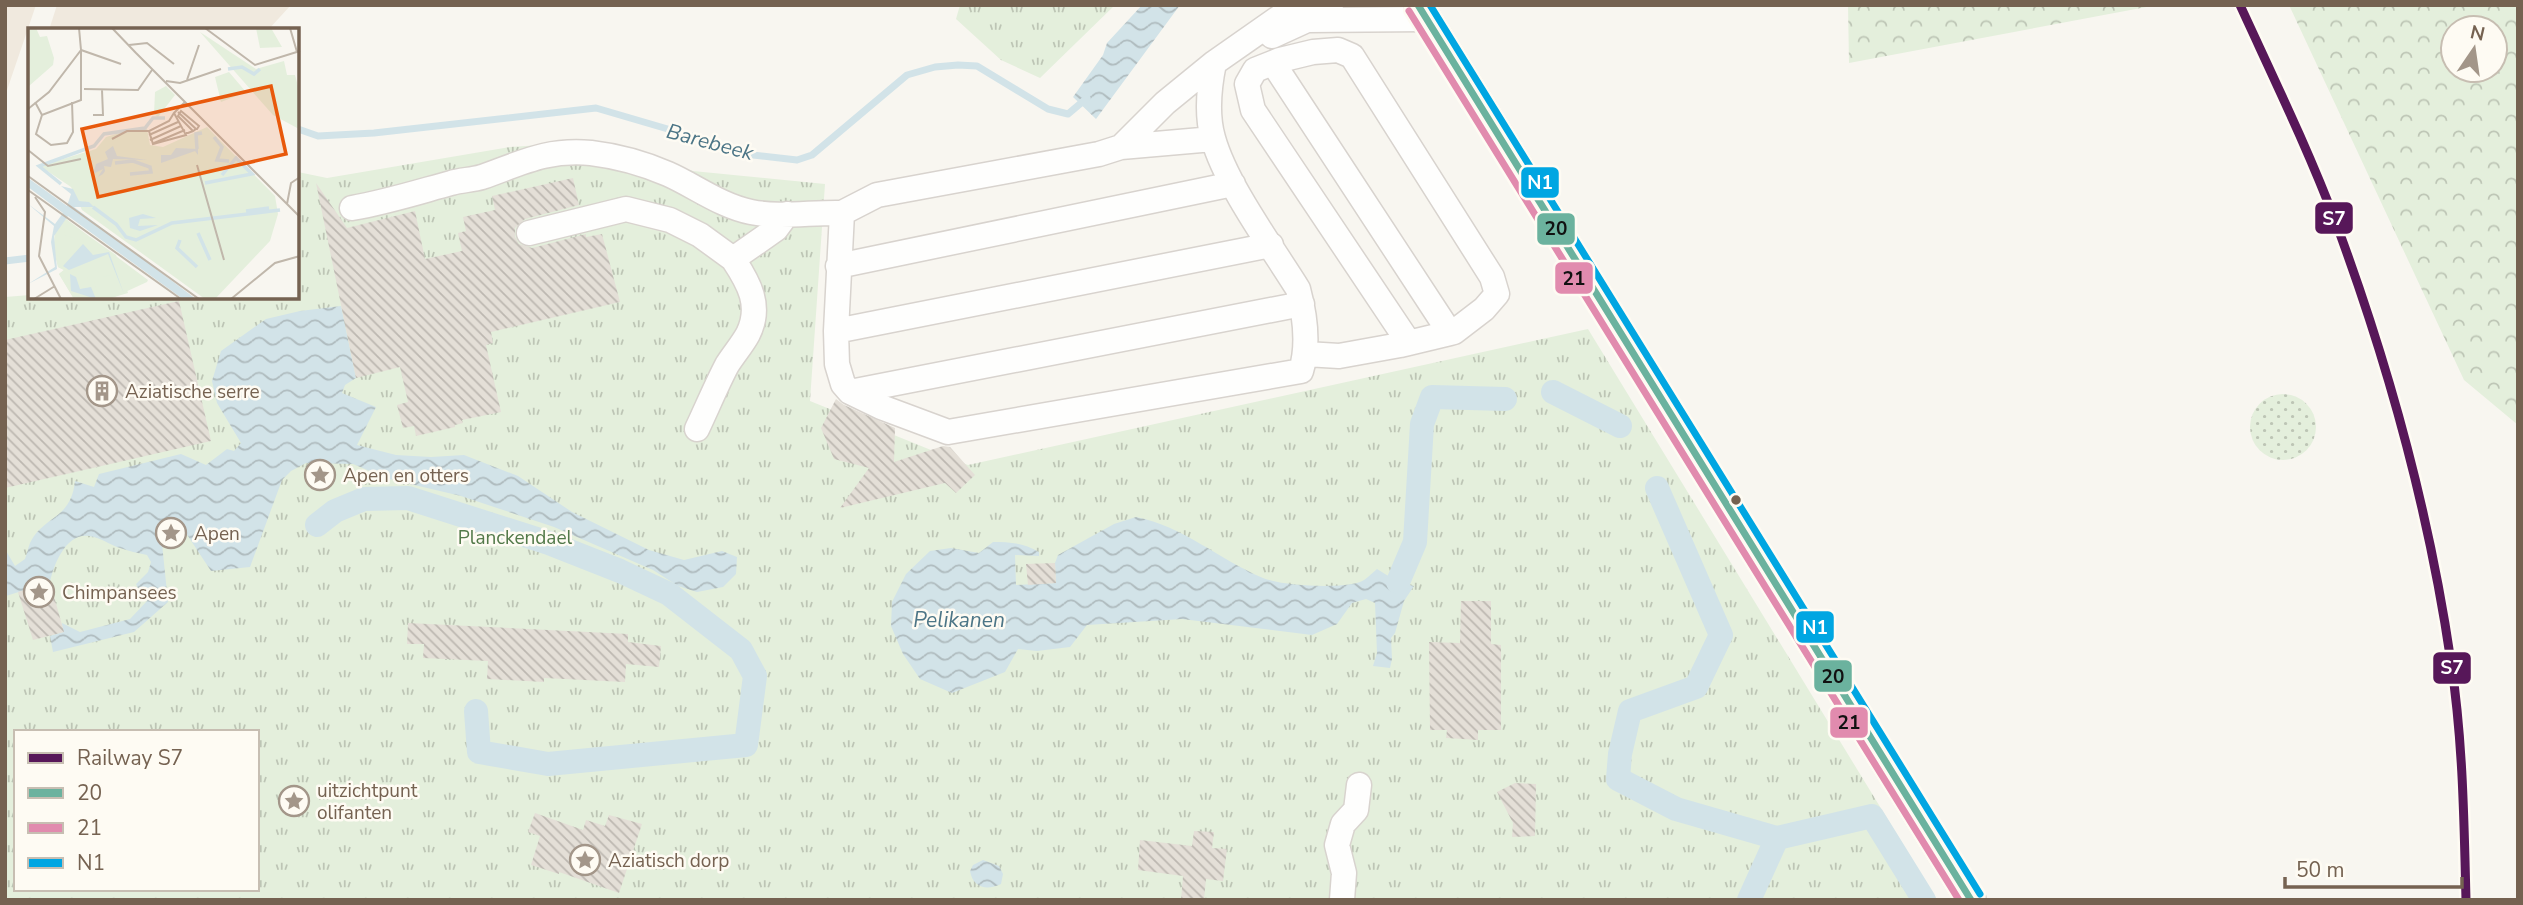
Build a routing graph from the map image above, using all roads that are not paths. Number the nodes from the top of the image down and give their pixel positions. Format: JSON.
{"nodes":[{"id":1,"x":1331,"y":5,"type":"edge"},
{"id":2,"x":1422,"y":12,"type":"edge"},
{"id":3,"x":1302,"y":13,"type":"edge"},
{"id":4,"x":1214,"y":63,"type":"junction"},
{"id":5,"x":1273,"y":63,"type":"junction"},
{"id":6,"x":1213,"y":139,"type":"junction"},
{"id":7,"x":1121,"y":147,"type":"junction"},
{"id":8,"x":1233,"y":184,"type":"junction"},
{"id":9,"x":352,"y":208,"type":"dead end"},
{"id":10,"x":842,"y":213,"type":"junction"},
{"id":11,"x":787,"y":214,"type":"junction"},
{"id":12,"x":529,"y":233,"type":"dead end"},
{"id":13,"x":1271,"y":246,"type":"junction"},
{"id":14,"x":733,"y":259,"type":"junction"},
{"id":15,"x":838,"y":266,"type":"junction"},
{"id":16,"x":1302,"y":304,"type":"junction"},
{"id":17,"x":836,"y":331,"type":"junction"},
{"id":18,"x":1450,"y":333,"type":"junction"},
{"id":19,"x":1409,"y":343,"type":"junction"},
{"id":20,"x":1306,"y":354,"type":"junction"},
{"id":21,"x":850,"y":392,"type":"junction"},
{"id":22,"x":697,"y":429,"type":"dead end"},
{"id":23,"x":1359,"y":785,"type":"dead end"},
{"id":24,"x":1342,"y":900,"type":"edge"},
{"id":25,"x":1971,"y":900,"type":"edge"}],
"edges":[{"from":1,"to":3,"type":"lane"},
{"from":2,"to":3,"type":"lane"},
{"from":2,"to":25,"type":"main road"},
{"from":3,"to":4,"type":"lane"},
{"from":4,"to":6,"type":"lane"},
{"from":4,"to":7,"type":"lane"},
{"from":5,"to":18,"type":"lane"},
{"from":5,"to":18,"type":"lane"},
{"from":5,"to":19,"type":"lane"},
{"from":6,"to":7,"type":"lane"},
{"from":6,"to":8,"type":"lane"},
{"from":7,"to":10,"type":"lane"},
{"from":8,"to":13,"type":"lane"},
{"from":8,"to":15,"type":"lane"},
{"from":9,"to":11,"type":"lane"},
{"from":10,"to":11,"type":"lane"},
{"from":10,"to":15,"type":"lane"},
{"from":11,"to":14,"type":"lane"},
{"from":12,"to":14,"type":"lane"},
{"from":13,"to":16,"type":"lane"},
{"from":13,"to":17,"type":"lane"},
{"from":14,"to":22,"type":"lane"},
{"from":15,"to":17,"type":"lane"},
{"from":16,"to":20,"type":"lane"},
{"from":16,"to":21,"type":"lane"},
{"from":17,"to":21,"type":"lane"},
{"from":18,"to":19,"type":"lane"},
{"from":19,"to":20,"type":"lane"},
{"from":20,"to":21,"type":"lane"},
{"from":23,"to":24,"type":"lane"}]}
